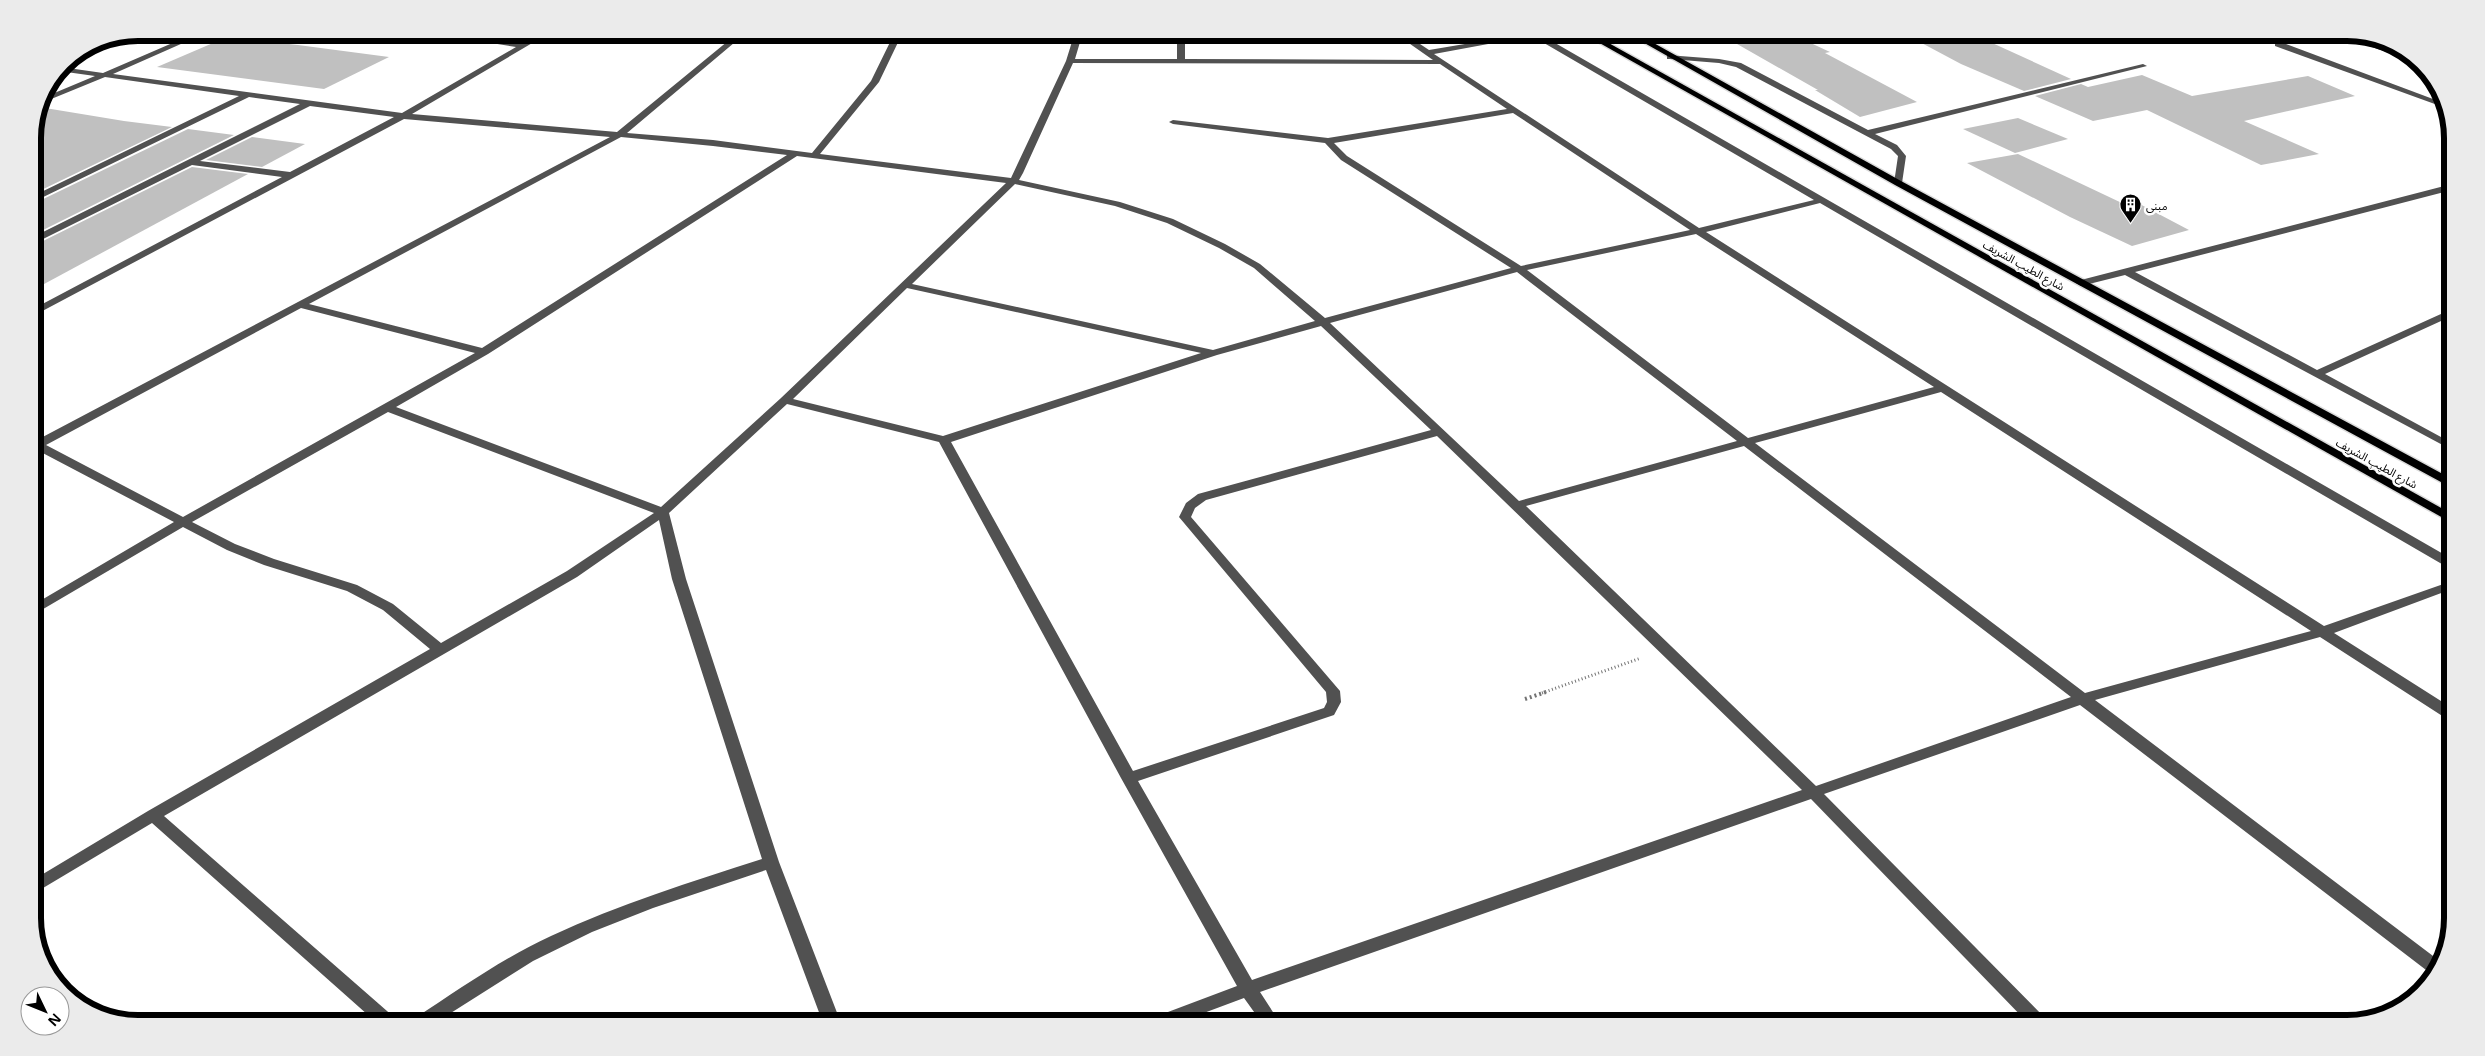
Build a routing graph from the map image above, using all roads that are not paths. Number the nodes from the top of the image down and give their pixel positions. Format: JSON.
{"nodes":[{"id":1,"x":183,"y":41,"type":"edge"},
{"id":2,"x":488,"y":41,"type":"edge"},
{"id":3,"x":532,"y":41,"type":"edge"},
{"id":4,"x":733,"y":41,"type":"edge"},
{"id":5,"x":895,"y":41,"type":"edge"},
{"id":6,"x":1076,"y":41,"type":"edge"},
{"id":7,"x":1181,"y":41,"type":"edge"},
{"id":8,"x":1410,"y":41,"type":"edge"},
{"id":9,"x":1487,"y":41,"type":"edge"},
{"id":10,"x":1545,"y":41,"type":"edge"},
{"id":11,"x":1599,"y":41,"type":"edge"},
{"id":12,"x":1645,"y":41,"type":"edge"},
{"id":13,"x":2278,"y":44,"type":"dead end"},
{"id":14,"x":523,"y":46,"type":"junction"},
{"id":15,"x":1426,"y":52,"type":"junction"},
{"id":16,"x":1670,"y":57,"type":"junction"},
{"id":17,"x":1070,"y":61,"type":"junction"},
{"id":18,"x":1181,"y":61,"type":"junction"},
{"id":19,"x":1440,"y":62,"type":"junction"},
{"id":20,"x":2143,"y":66,"type":"dead end"},
{"id":21,"x":68,"y":71,"type":"edge"},
{"id":22,"x":101,"y":75,"type":"junction"},
{"id":23,"x":248,"y":95,"type":"junction"},
{"id":24,"x":50,"y":97,"type":"edge"},
{"id":25,"x":2437,"y":103,"type":"edge"},
{"id":26,"x":307,"y":104,"type":"junction"},
{"id":27,"x":1514,"y":110,"type":"junction"},
{"id":28,"x":403,"y":116,"type":"junction"},
{"id":29,"x":1173,"y":122,"type":"dead end"},
{"id":30,"x":1867,"y":133,"type":"junction"},
{"id":31,"x":619,"y":135,"type":"junction"},
{"id":32,"x":1328,"y":141,"type":"junction"},
{"id":33,"x":795,"y":154,"type":"junction"},
{"id":34,"x":814,"y":156,"type":"junction"},
{"id":35,"x":191,"y":162,"type":"junction"},
{"id":36,"x":290,"y":175,"type":"junction"},
{"id":37,"x":1013,"y":180,"type":"junction"},
{"id":38,"x":1898,"y":183,"type":"junction"},
{"id":39,"x":2444,"y":189,"type":"edge"},
{"id":40,"x":41,"y":195,"type":"edge"},
{"id":41,"x":1823,"y":200,"type":"junction"},
{"id":42,"x":1698,"y":231,"type":"junction"},
{"id":43,"x":41,"y":237,"type":"edge"},
{"id":44,"x":1519,"y":269,"type":"junction"},
{"id":45,"x":2128,"y":272,"type":"junction"},
{"id":46,"x":2081,"y":282,"type":"junction"},
{"id":47,"x":905,"y":285,"type":"junction"},
{"id":48,"x":301,"y":305,"type":"junction"},
{"id":49,"x":41,"y":309,"type":"edge"},
{"id":50,"x":2444,"y":316,"type":"edge"},
{"id":51,"x":1323,"y":322,"type":"junction"},
{"id":52,"x":484,"y":352,"type":"junction"},
{"id":53,"x":1213,"y":353,"type":"junction"},
{"id":54,"x":2316,"y":374,"type":"junction"},
{"id":55,"x":1944,"y":388,"type":"junction"},
{"id":56,"x":785,"y":400,"type":"junction"},
{"id":57,"x":387,"y":408,"type":"junction"},
{"id":58,"x":1438,"y":432,"type":"junction"},
{"id":59,"x":41,"y":440,"type":"edge"},
{"id":60,"x":944,"y":440,"type":"junction"},
{"id":61,"x":1747,"y":442,"type":"junction"},
{"id":62,"x":2444,"y":443,"type":"edge"},
{"id":63,"x":41,"y":448,"type":"edge"},
{"id":64,"x":2444,"y":480,"type":"edge"},
{"id":65,"x":1517,"y":505,"type":"junction"},
{"id":66,"x":664,"y":512,"type":"junction"},
{"id":67,"x":2444,"y":515,"type":"edge"},
{"id":68,"x":184,"y":521,"type":"junction"},
{"id":69,"x":2444,"y":559,"type":"edge"},
{"id":70,"x":2444,"y":588,"type":"edge"},
{"id":71,"x":41,"y":606,"type":"edge"},
{"id":72,"x":2325,"y":631,"type":"junction"},
{"id":73,"x":440,"y":650,"type":"junction"},
{"id":74,"x":2084,"y":698,"type":"junction"},
{"id":75,"x":2444,"y":710,"type":"edge"},
{"id":76,"x":1129,"y":778,"type":"junction"},
{"id":77,"x":1814,"y":793,"type":"junction"},
{"id":78,"x":153,"y":815,"type":"junction"},
{"id":79,"x":771,"y":862,"type":"junction"},
{"id":80,"x":41,"y":883,"type":"edge"},
{"id":81,"x":2432,"y":965,"type":"edge"},
{"id":82,"x":1248,"y":989,"type":"junction"},
{"id":83,"x":379,"y":1015,"type":"edge"},
{"id":84,"x":435,"y":1015,"type":"edge"},
{"id":85,"x":829,"y":1015,"type":"edge"},
{"id":86,"x":1181,"y":1015,"type":"edge"},
{"id":87,"x":1265,"y":1015,"type":"edge"},
{"id":88,"x":2030,"y":1015,"type":"edge"}],
"edges":[{"from":1,"to":22,"type":"street"},
{"from":2,"to":14,"type":"street"},
{"from":3,"to":14,"type":"street"},
{"from":4,"to":31,"type":"street"},
{"from":5,"to":34,"type":"street"},
{"from":6,"to":17,"type":"street"},
{"from":7,"to":18,"type":"street"},
{"from":8,"to":15,"type":"street"},
{"from":9,"to":15,"type":"street"},
{"from":10,"to":41,"type":"street"},
{"from":11,"to":67,"type":"main road","name":"شارع الطيب الشريف"},
{"from":12,"to":16,"type":"main road","name":"شارع الطيب الشريف"},
{"from":13,"to":25,"type":"street"},
{"from":14,"to":28,"type":"street"},
{"from":15,"to":19,"type":"street"},
{"from":16,"to":30,"type":"street"},
{"from":16,"to":38,"type":"main road","name":"شارع الطيب الشريف"},
{"from":17,"to":18,"type":"street"},
{"from":17,"to":37,"type":"street"},
{"from":18,"to":19,"type":"street"},
{"from":19,"to":27,"type":"street"},
{"from":20,"to":30,"type":"street"},
{"from":21,"to":22,"type":"street"},
{"from":22,"to":23,"type":"street"},
{"from":22,"to":24,"type":"street"},
{"from":23,"to":26,"type":"street"},
{"from":23,"to":40,"type":"street"},
{"from":26,"to":28,"type":"street"},
{"from":26,"to":35,"type":"street"},
{"from":27,"to":32,"type":"street"},
{"from":27,"to":42,"type":"street"},
{"from":28,"to":31,"type":"street"},
{"from":28,"to":36,"type":"street"},
{"from":29,"to":32,"type":"street"},
{"from":30,"to":38,"type":"street"},
{"from":31,"to":33,"type":"street"},
{"from":31,"to":48,"type":"street"},
{"from":32,"to":44,"type":"street"},
{"from":33,"to":34,"type":"street"},
{"from":33,"to":52,"type":"street"},
{"from":34,"to":37,"type":"street"},
{"from":35,"to":36,"type":"street"},
{"from":35,"to":43,"type":"street"},
{"from":36,"to":49,"type":"street"},
{"from":37,"to":47,"type":"street"},
{"from":37,"to":51,"type":"street"},
{"from":38,"to":46,"type":"main road","name":"شارع الطيب الشريف"},
{"from":39,"to":45,"type":"street"},
{"from":41,"to":42,"type":"street"},
{"from":41,"to":69,"type":"street"},
{"from":42,"to":44,"type":"street"},
{"from":42,"to":55,"type":"street"},
{"from":44,"to":51,"type":"street"},
{"from":44,"to":61,"type":"street"},
{"from":45,"to":46,"type":"street"},
{"from":45,"to":54,"type":"street"},
{"from":46,"to":64,"type":"main road","name":"شارع الطيب الشريف"},
{"from":47,"to":53,"type":"street"},
{"from":47,"to":56,"type":"street"},
{"from":48,"to":52,"type":"street"},
{"from":48,"to":59,"type":"street"},
{"from":50,"to":54,"type":"street"},
{"from":51,"to":53,"type":"street"},
{"from":51,"to":58,"type":"street"},
{"from":52,"to":57,"type":"street"},
{"from":53,"to":60,"type":"street"},
{"from":54,"to":62,"type":"street"},
{"from":55,"to":61,"type":"street"},
{"from":55,"to":72,"type":"street"},
{"from":56,"to":60,"type":"street"},
{"from":56,"to":66,"type":"street"},
{"from":57,"to":66,"type":"street"},
{"from":57,"to":68,"type":"street"},
{"from":58,"to":65,"type":"street"},
{"from":58,"to":76,"type":"street"},
{"from":60,"to":76,"type":"street"},
{"from":61,"to":65,"type":"street"},
{"from":61,"to":74,"type":"street"},
{"from":63,"to":68,"type":"street"},
{"from":65,"to":77,"type":"street"},
{"from":66,"to":73,"type":"street"},
{"from":66,"to":79,"type":"street"},
{"from":68,"to":71,"type":"street"},
{"from":68,"to":73,"type":"street"},
{"from":70,"to":72,"type":"street"},
{"from":72,"to":74,"type":"street"},
{"from":72,"to":75,"type":"street"},
{"from":73,"to":78,"type":"street"},
{"from":74,"to":77,"type":"street"},
{"from":74,"to":81,"type":"street"},
{"from":76,"to":82,"type":"street"},
{"from":77,"to":82,"type":"street"},
{"from":77,"to":88,"type":"street"},
{"from":78,"to":80,"type":"street"},
{"from":78,"to":83,"type":"street"},
{"from":79,"to":84,"type":"street"},
{"from":79,"to":85,"type":"street"},
{"from":82,"to":86,"type":"street"},
{"from":82,"to":87,"type":"street"}]}
